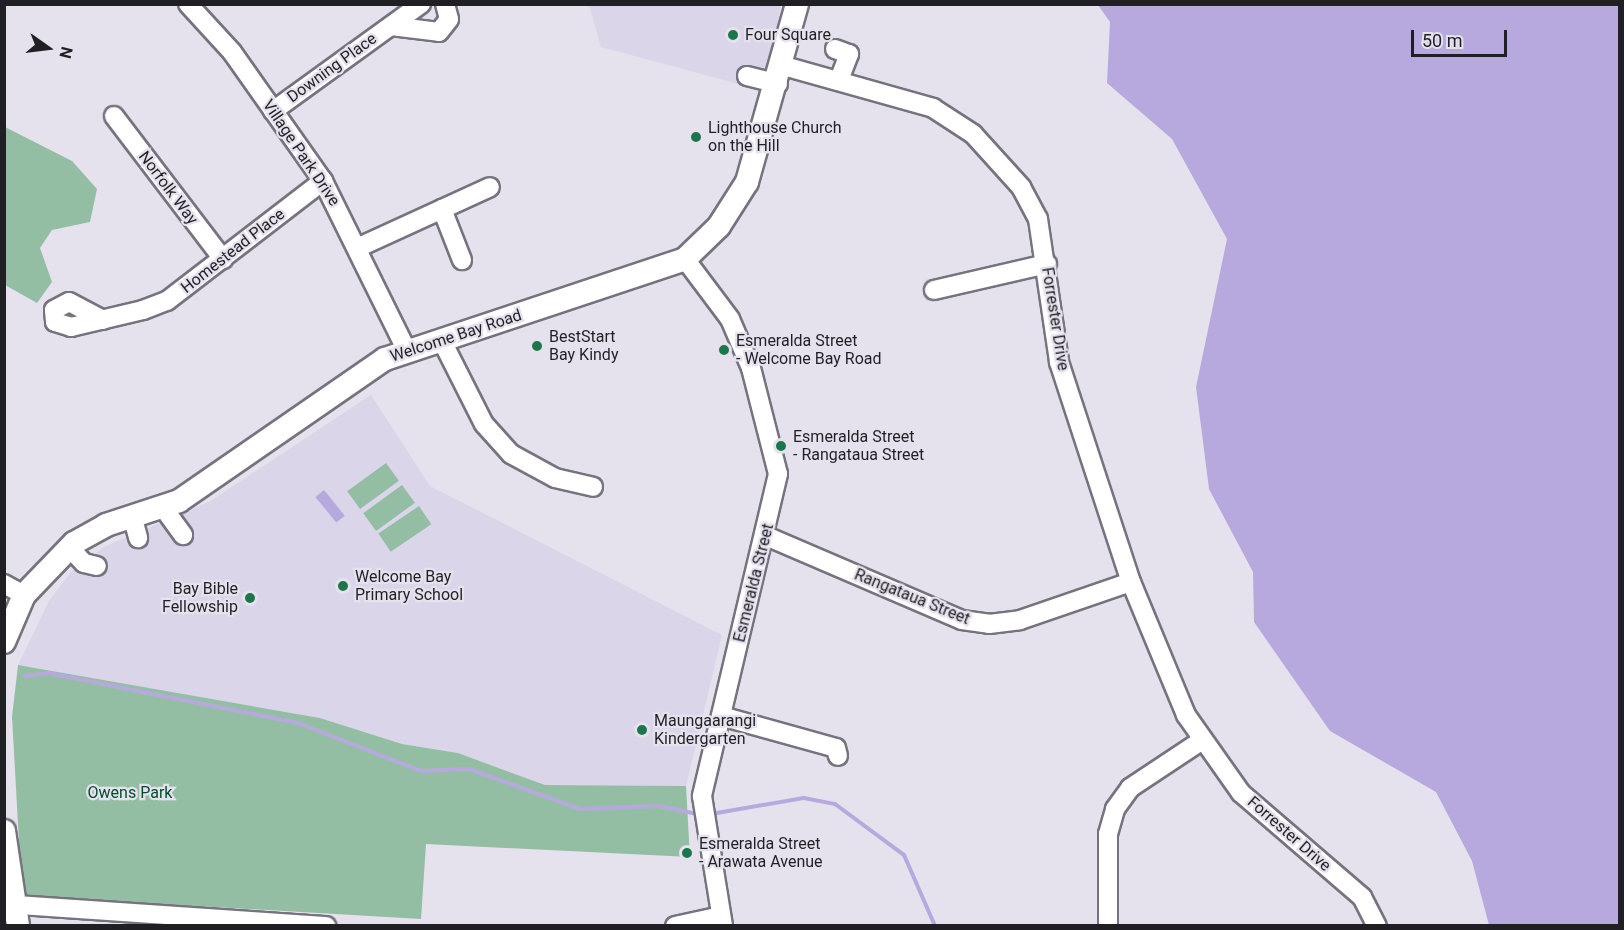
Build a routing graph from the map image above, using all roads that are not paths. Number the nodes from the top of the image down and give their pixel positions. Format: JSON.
{"nodes":[{"id":1,"x":189,"y":4,"type":"edge"},
{"id":2,"x":421,"y":4,"type":"edge"},
{"id":3,"x":797,"y":4,"type":"edge"},
{"id":4,"x":453,"y":6,"type":"edge"},
{"id":5,"x":391,"y":26,"type":"junction"},
{"id":6,"x":835,"y":49,"type":"dead end"},
{"id":7,"x":781,"y":75,"type":"junction"},
{"id":8,"x":747,"y":76,"type":"dead end"},
{"id":9,"x":839,"y":80,"type":"junction"},
{"id":10,"x":273,"y":111,"type":"junction"},
{"id":11,"x":114,"y":116,"type":"dead end"},
{"id":12,"x":323,"y":181,"type":"junction"},
{"id":13,"x":490,"y":187,"type":"dead end"},
{"id":14,"x":442,"y":209,"type":"junction"},
{"id":15,"x":357,"y":249,"type":"junction"},
{"id":16,"x":223,"y":259,"type":"junction"},
{"id":17,"x":685,"y":259,"type":"junction"},
{"id":18,"x":462,"y":260,"type":"dead end"},
{"id":19,"x":1047,"y":264,"type":"junction"},
{"id":20,"x":934,"y":290,"type":"dead end"},
{"id":21,"x":103,"y":320,"type":"dead end"},
{"id":22,"x":441,"y":339,"type":"junction"},
{"id":23,"x":406,"y":349,"type":"junction"},
{"id":24,"x":593,"y":486,"type":"dead end"},
{"id":25,"x":162,"y":506,"type":"junction"},
{"id":26,"x":132,"y":515,"type":"junction"},
{"id":27,"x":183,"y":535,"type":"dead end"},
{"id":28,"x":765,"y":536,"type":"junction"},
{"id":29,"x":138,"y":538,"type":"dead end"},
{"id":30,"x":69,"y":547,"type":"junction"},
{"id":31,"x":97,"y":566,"type":"dead end"},
{"id":32,"x":1131,"y":582,"type":"junction"},
{"id":33,"x":4,"y":584,"type":"edge"},
{"id":34,"x":24,"y":596,"type":"junction"},
{"id":35,"x":4,"y":642,"type":"edge"},
{"id":36,"x":721,"y":716,"type":"junction"},
{"id":37,"x":1201,"y":741,"type":"junction"},
{"id":38,"x":838,"y":756,"type":"dead end"},
{"id":39,"x":4,"y":831,"type":"edge"},
{"id":40,"x":18,"y":915,"type":"edge"},
{"id":41,"x":130,"y":919,"type":"edge"},
{"id":42,"x":722,"y":921,"type":"edge"},
{"id":43,"x":326,"y":926,"type":"edge"},
{"id":44,"x":675,"y":926,"type":"edge"},
{"id":45,"x":1108,"y":926,"type":"edge"},
{"id":46,"x":1377,"y":926,"type":"edge"}],
"edges":[{"from":1,"to":10,"type":"street","name":"Village Park Drive"},
{"from":2,"to":5,"type":"street","name":"Downing Place"},
{"from":3,"to":7,"type":"main road","name":"Welcome Bay Road"},
{"from":4,"to":5,"type":"street","name":"Downing Place"},
{"from":5,"to":10,"type":"street","name":"Downing Place"},
{"from":6,"to":9,"type":"street"},
{"from":7,"to":8,"type":"street","name":"Forrester Drive"},
{"from":7,"to":9,"type":"street","name":"Forrester Drive"},
{"from":7,"to":17,"type":"main road","name":"Welcome Bay Road"},
{"from":9,"to":19,"type":"street","name":"Forrester Drive"},
{"from":10,"to":12,"type":"street","name":"Village Park Drive"},
{"from":11,"to":16,"type":"street","name":"Norfolk Way"},
{"from":12,"to":15,"type":"street","name":"Village Park Drive"},
{"from":12,"to":16,"type":"street","name":"Homestead Place"},
{"from":13,"to":14,"type":"street"},
{"from":14,"to":15,"type":"street"},
{"from":14,"to":18,"type":"street"},
{"from":15,"to":23,"type":"street","name":"Village Park Drive"},
{"from":16,"to":21,"type":"street","name":"Homestead Place"},
{"from":17,"to":22,"type":"main road","name":"Welcome Bay Road"},
{"from":17,"to":28,"type":"street","name":"Esmeralda Street"},
{"from":19,"to":20,"type":"street"},
{"from":19,"to":32,"type":"street","name":"Forrester Drive"},
{"from":22,"to":23,"type":"main road","name":"Welcome Bay Road"},
{"from":22,"to":24,"type":"street"},
{"from":23,"to":25,"type":"main road","name":"Welcome Bay Road"},
{"from":25,"to":26,"type":"main road","name":"Welcome Bay Road"},
{"from":25,"to":27,"type":"street"},
{"from":26,"to":29,"type":"street"},
{"from":26,"to":30,"type":"main road","name":"Welcome Bay Road"},
{"from":28,"to":32,"type":"street","name":"Rangataua Street"},
{"from":28,"to":36,"type":"street","name":"Esmeralda Street"},
{"from":30,"to":31,"type":"street"},
{"from":30,"to":34,"type":"main road","name":"Welcome Bay Road"},
{"from":32,"to":37,"type":"street","name":"Forrester Drive"},
{"from":33,"to":34,"type":"street"},
{"from":34,"to":35,"type":"main road","name":"Welcome Bay Road"},
{"from":36,"to":38,"type":"street"},
{"from":36,"to":42,"type":"street","name":"Esmeralda Street"},
{"from":37,"to":45,"type":"street"},
{"from":37,"to":46,"type":"street","name":"Forrester Drive"},
{"from":39,"to":40,"type":"main road"},
{"from":40,"to":41,"type":"street"},
{"from":41,"to":43,"type":"street"},
{"from":42,"to":44,"type":"street"}]}
